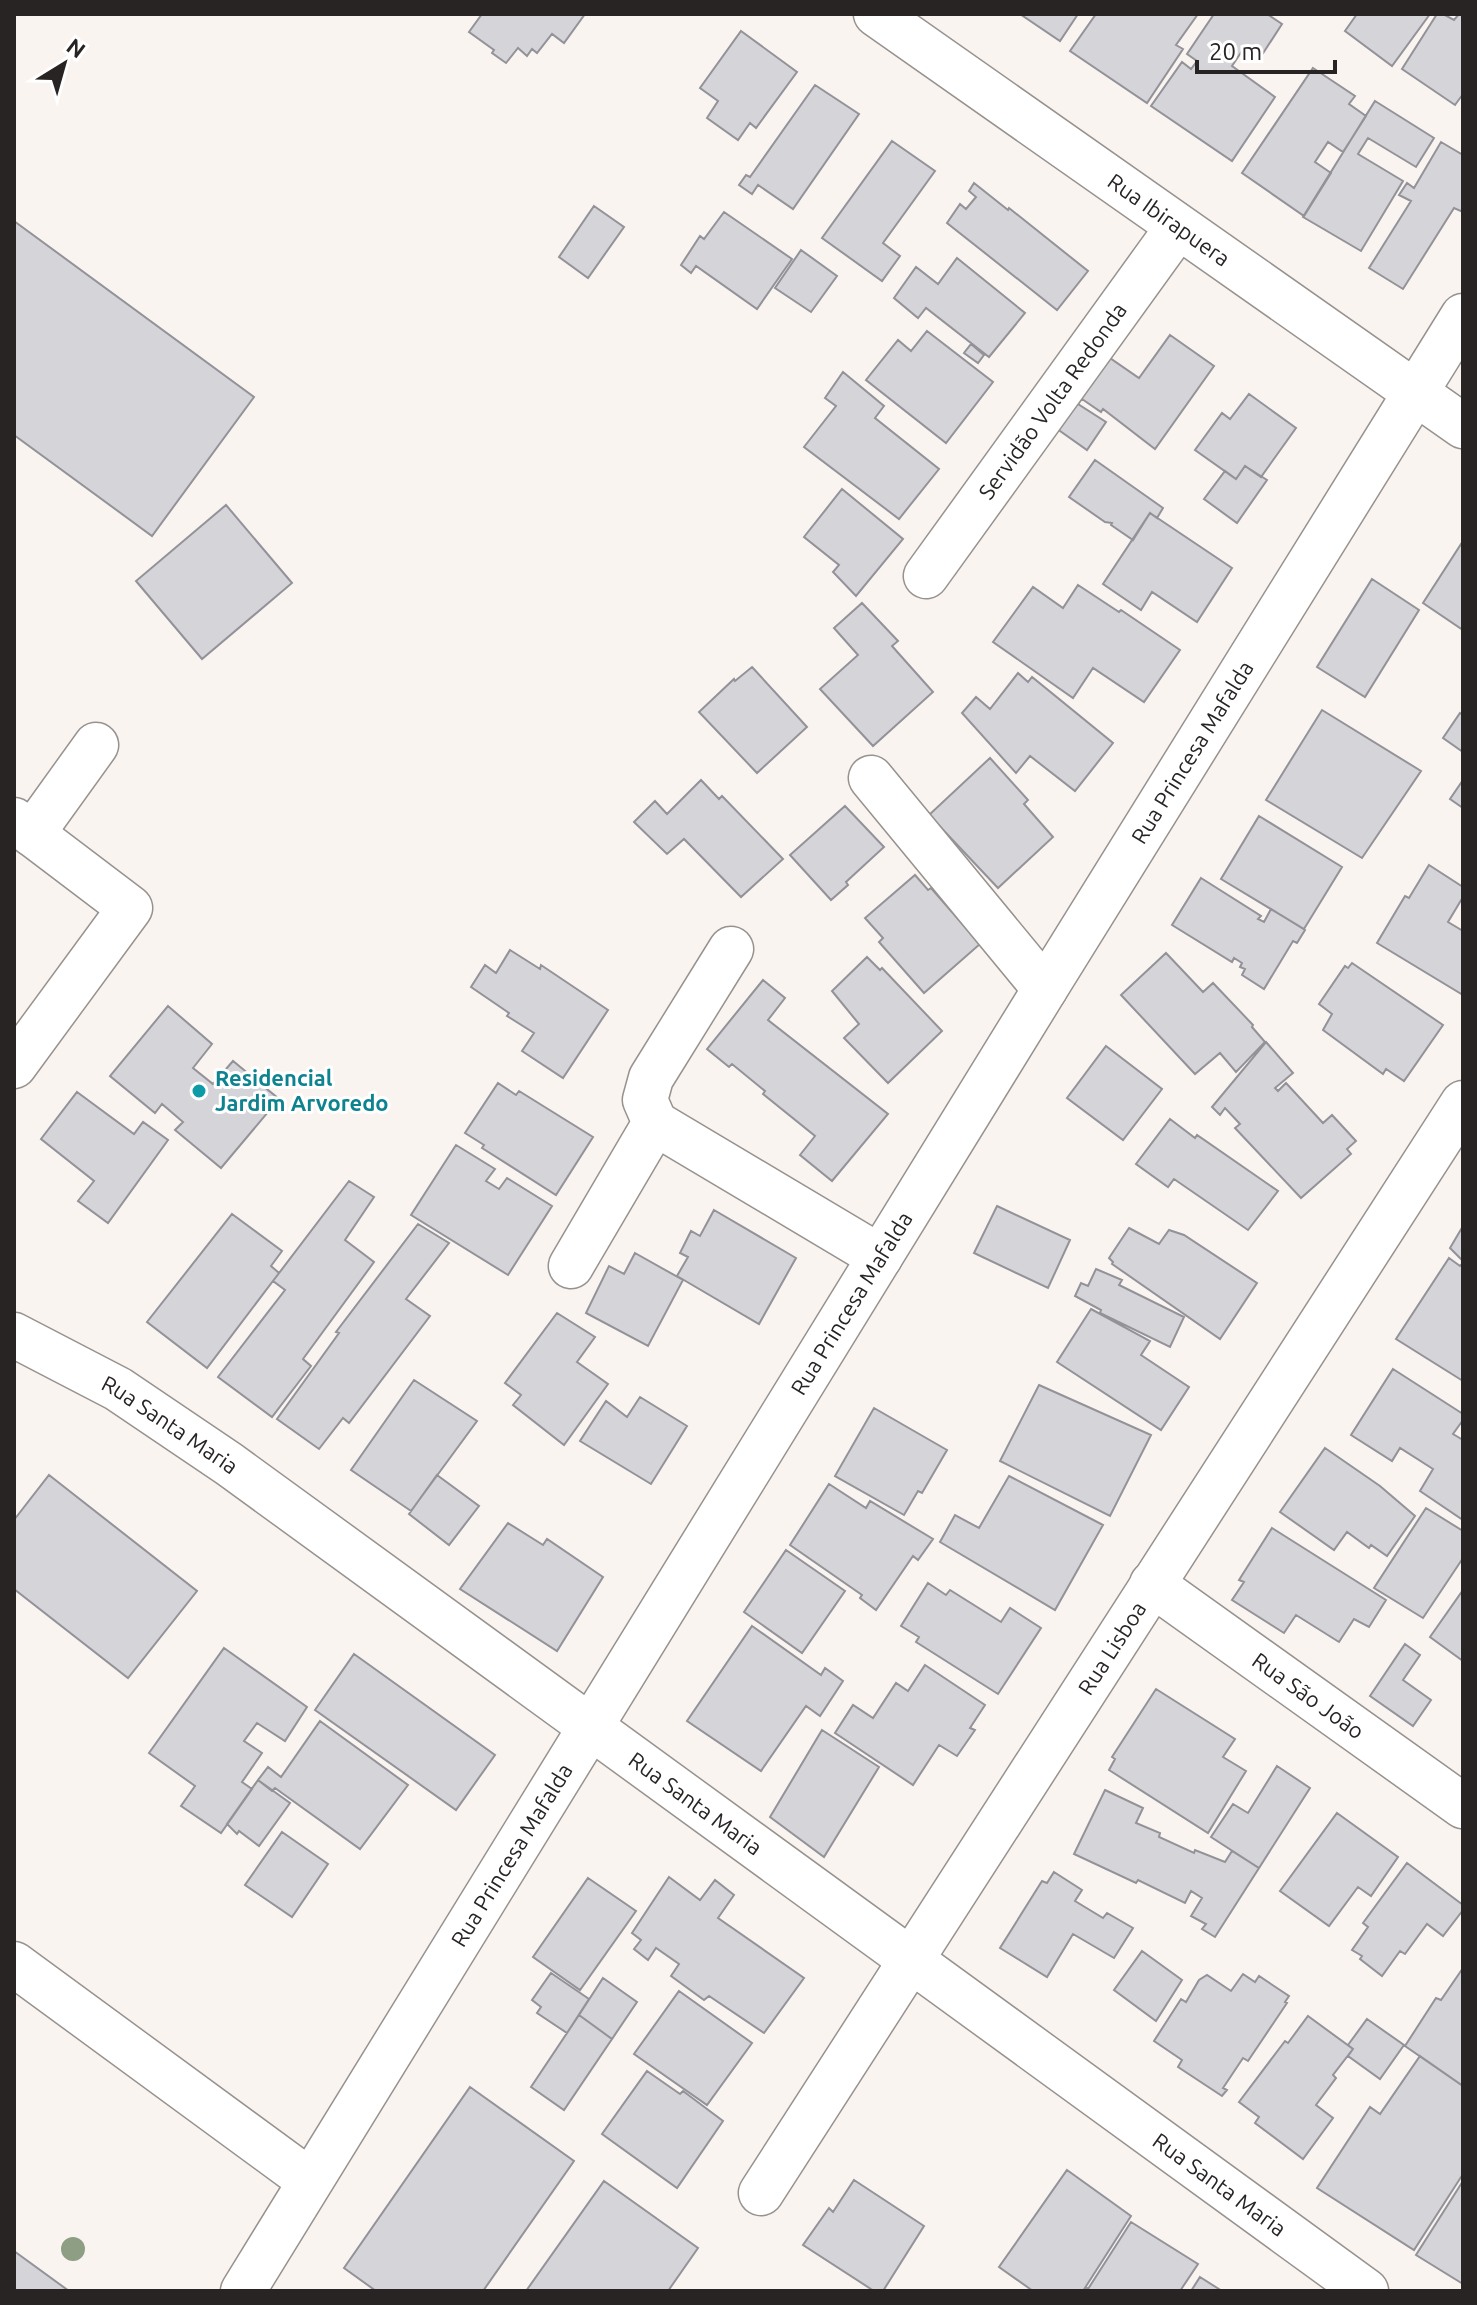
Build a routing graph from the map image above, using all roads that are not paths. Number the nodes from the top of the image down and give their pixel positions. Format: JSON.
{"nodes":[{"id":1,"x":876,"y":14,"type":"edge"},
{"id":2,"x":1178,"y":227,"type":"junction"},
{"id":3,"x":1463,"y":316,"type":"edge"},
{"id":4,"x":1415,"y":392,"type":"junction"},
{"id":5,"x":1463,"y":426,"type":"edge"},
{"id":6,"x":926,"y":576,"type":"dead end"},
{"id":7,"x":96,"y":745,"type":"dead end"},
{"id":8,"x":871,"y":778,"type":"dead end"},
{"id":9,"x":23,"y":827,"type":"edge"},
{"id":10,"x":731,"y":949,"type":"dead end"},
{"id":11,"x":1045,"y":989,"type":"junction"},
{"id":12,"x":14,"y":1066,"type":"edge"},
{"id":13,"x":1463,"y":1103,"type":"edge"},
{"id":14,"x":655,"y":1123,"type":"junction"},
{"id":15,"x":880,"y":1257,"type":"junction"},
{"id":16,"x":571,"y":1266,"type":"dead end"},
{"id":17,"x":14,"y":1335,"type":"edge"},
{"id":18,"x":1152,"y":1584,"type":"junction"},
{"id":19,"x":591,"y":1727,"type":"junction"},
{"id":20,"x":1463,"y":1806,"type":"edge"},
{"id":21,"x":910,"y":1960,"type":"junction"},
{"id":22,"x":14,"y":1964,"type":"edge"},
{"id":23,"x":310,"y":2181,"type":"junction"},
{"id":24,"x":761,"y":2193,"type":"dead end"},
{"id":25,"x":243,"y":2291,"type":"edge"},
{"id":26,"x":1366,"y":2291,"type":"edge"}],
"edges":[{"from":1,"to":2,"type":"street","name":"Rua Ibirapuera"},
{"from":2,"to":4,"type":"street","name":"Rua Ibirapuera"},
{"from":2,"to":6,"type":"street","name":"Servidão Volta Redonda"},
{"from":3,"to":4,"type":"street","name":"Rua Princesa Mafalda"},
{"from":4,"to":5,"type":"street","name":"Rua Ibirapuera"},
{"from":4,"to":11,"type":"street","name":"Rua Princesa Mafalda"},
{"from":7,"to":9,"type":"street"},
{"from":8,"to":11,"type":"street"},
{"from":9,"to":12,"type":"street"},
{"from":10,"to":14,"type":"street"},
{"from":11,"to":15,"type":"street","name":"Rua Princesa Mafalda"},
{"from":13,"to":18,"type":"street","name":"Rua Lisboa"},
{"from":14,"to":15,"type":"street"},
{"from":14,"to":16,"type":"street"},
{"from":15,"to":19,"type":"street","name":"Rua Princesa Mafalda"},
{"from":17,"to":19,"type":"street","name":"Rua Santa Maria"},
{"from":18,"to":20,"type":"street","name":"Rua São João"},
{"from":18,"to":21,"type":"street","name":"Rua Lisboa"},
{"from":19,"to":21,"type":"street","name":"Rua Santa Maria"},
{"from":19,"to":23,"type":"street","name":"Rua Princesa Mafalda"},
{"from":21,"to":24,"type":"street","name":"Rua Lisboa"},
{"from":21,"to":26,"type":"street","name":"Rua Santa Maria"},
{"from":22,"to":23,"type":"street"},
{"from":23,"to":25,"type":"street","name":"Rua Princesa Mafalda"}]}
